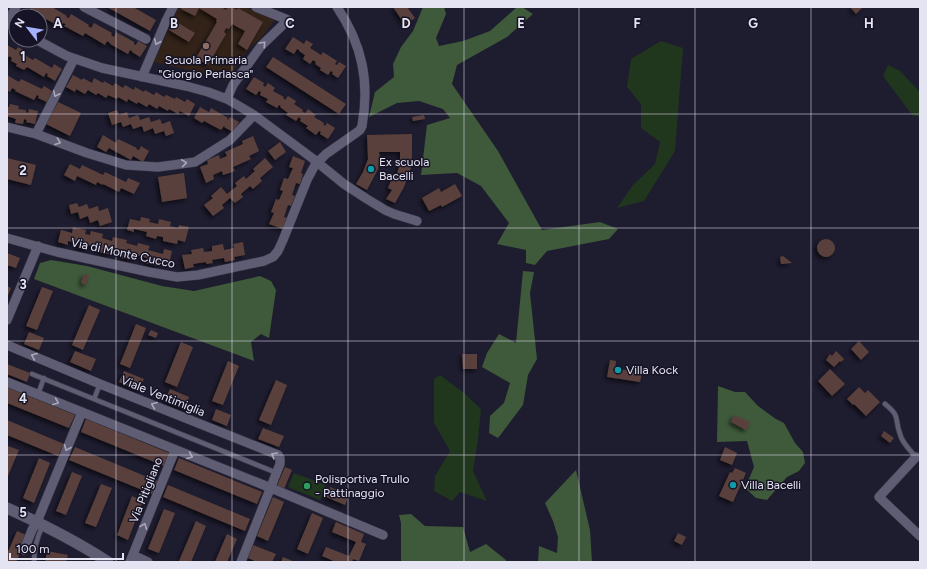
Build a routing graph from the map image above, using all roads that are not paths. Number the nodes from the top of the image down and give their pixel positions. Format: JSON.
{"nodes":[{"id":1,"x":16,"y":7,"type":"edge"},
{"id":2,"x":84,"y":7,"type":"edge"},
{"id":3,"x":173,"y":7,"type":"edge"},
{"id":4,"x":256,"y":7,"type":"edge"},
{"id":5,"x":336,"y":7,"type":"edge"},
{"id":6,"x":7,"y":23,"type":"edge"},
{"id":7,"x":146,"y":39,"type":"dead end"},
{"id":8,"x":48,"y":46,"type":"edge"},
{"id":9,"x":74,"y":59,"type":"junction"},
{"id":10,"x":142,"y":77,"type":"junction"},
{"id":11,"x":227,"y":100,"type":"junction"},
{"id":12,"x":254,"y":115,"type":"junction"},
{"id":13,"x":7,"y":127,"type":"edge"},
{"id":14,"x":36,"y":134,"type":"junction"},
{"id":15,"x":317,"y":162,"type":"junction"},
{"id":16,"x":416,"y":221,"type":"dead end"},
{"id":17,"x":7,"y":238,"type":"edge"},
{"id":18,"x":38,"y":246,"type":"junction"},
{"id":19,"x":7,"y":320,"type":"edge"},
{"id":20,"x":7,"y":345,"type":"edge"},
{"id":21,"x":32,"y":374,"type":"dead end"},
{"id":22,"x":44,"y":378,"type":"junction"},
{"id":23,"x":7,"y":382,"type":"edge"},
{"id":24,"x":100,"y":384,"type":"junction"},
{"id":25,"x":38,"y":394,"type":"junction"},
{"id":26,"x":94,"y":398,"type":"junction"},
{"id":27,"x":885,"y":404,"type":"dead end"},
{"id":28,"x":82,"y":412,"type":"junction"},
{"id":29,"x":175,"y":450,"type":"junction"},
{"id":30,"x":916,"y":457,"type":"joint"},
{"id":31,"x":277,"y":473,"type":"junction"},
{"id":32,"x":271,"y":488,"type":"junction"},
{"id":33,"x":7,"y":508,"type":"edge"},
{"id":34,"x":40,"y":523,"type":"junction"},
{"id":35,"x":382,"y":535,"type":"dead end"},
{"id":36,"x":920,"y":536,"type":"edge"},
{"id":37,"x":24,"y":550,"type":"dead end"},
{"id":38,"x":132,"y":559,"type":"edge"},
{"id":39,"x":34,"y":562,"type":"edge"},
{"id":40,"x":108,"y":562,"type":"edge"},
{"id":41,"x":148,"y":562,"type":"edge"},
{"id":42,"x":241,"y":562,"type":"edge"}],
"edges":[{"from":1,"to":6,"type":"street"},
{"from":2,"to":7,"type":"street"},
{"from":3,"to":10,"type":"street","one_way":true},
{"from":11,"to":4,"type":"street","one_way":true},
{"from":5,"to":15,"type":"street"},
{"from":8,"to":9,"type":"street"},
{"from":9,"to":10,"type":"street"},
{"from":9,"to":14,"type":"street","one_way":true},
{"from":10,"to":11,"type":"street"},
{"from":11,"to":12,"type":"street"},
{"from":14,"to":12,"type":"street","one_way":true},
{"from":12,"to":15,"type":"street"},
{"from":13,"to":14,"type":"street"},
{"from":15,"to":16,"type":"street"},
{"from":15,"to":18,"type":"street","name":"Via di Monte Cucco"},
{"from":17,"to":18,"type":"street","name":"Via di Monte Cucco"},
{"from":18,"to":19,"type":"street"},
{"from":24,"to":20,"type":"street","name":"Viale Ventimiglia","one_way":true},
{"from":21,"to":22,"type":"lane"},
{"from":22,"to":25,"type":"lane"},
{"from":22,"to":26,"type":"lane"},
{"from":23,"to":25,"type":"street"},
{"from":24,"to":26,"type":"lane"},
{"from":31,"to":24,"type":"street","name":"Viale Ventimiglia","one_way":true},
{"from":25,"to":28,"type":"street","one_way":true},
{"from":26,"to":31,"type":"lane"},
{"from":27,"to":30,"type":"lane"},
{"from":28,"to":29,"type":"street"},
{"from":28,"to":34,"type":"street","one_way":true},
{"from":29,"to":32,"type":"street","one_way":true},
{"from":38,"to":29,"type":"street","name":"Via Pitigliano","one_way":true},
{"from":30,"to":36,"type":"street"},
{"from":31,"to":32,"type":"street","name":"Viale Ventimiglia"},
{"from":32,"to":35,"type":"street"},
{"from":32,"to":42,"type":"street","name":"Viale Ventimiglia"},
{"from":33,"to":34,"type":"street"},
{"from":34,"to":37,"type":"street"},
{"from":34,"to":39,"type":"lane"},
{"from":34,"to":40,"type":"street"},
{"from":38,"to":41,"type":"street"}]}
